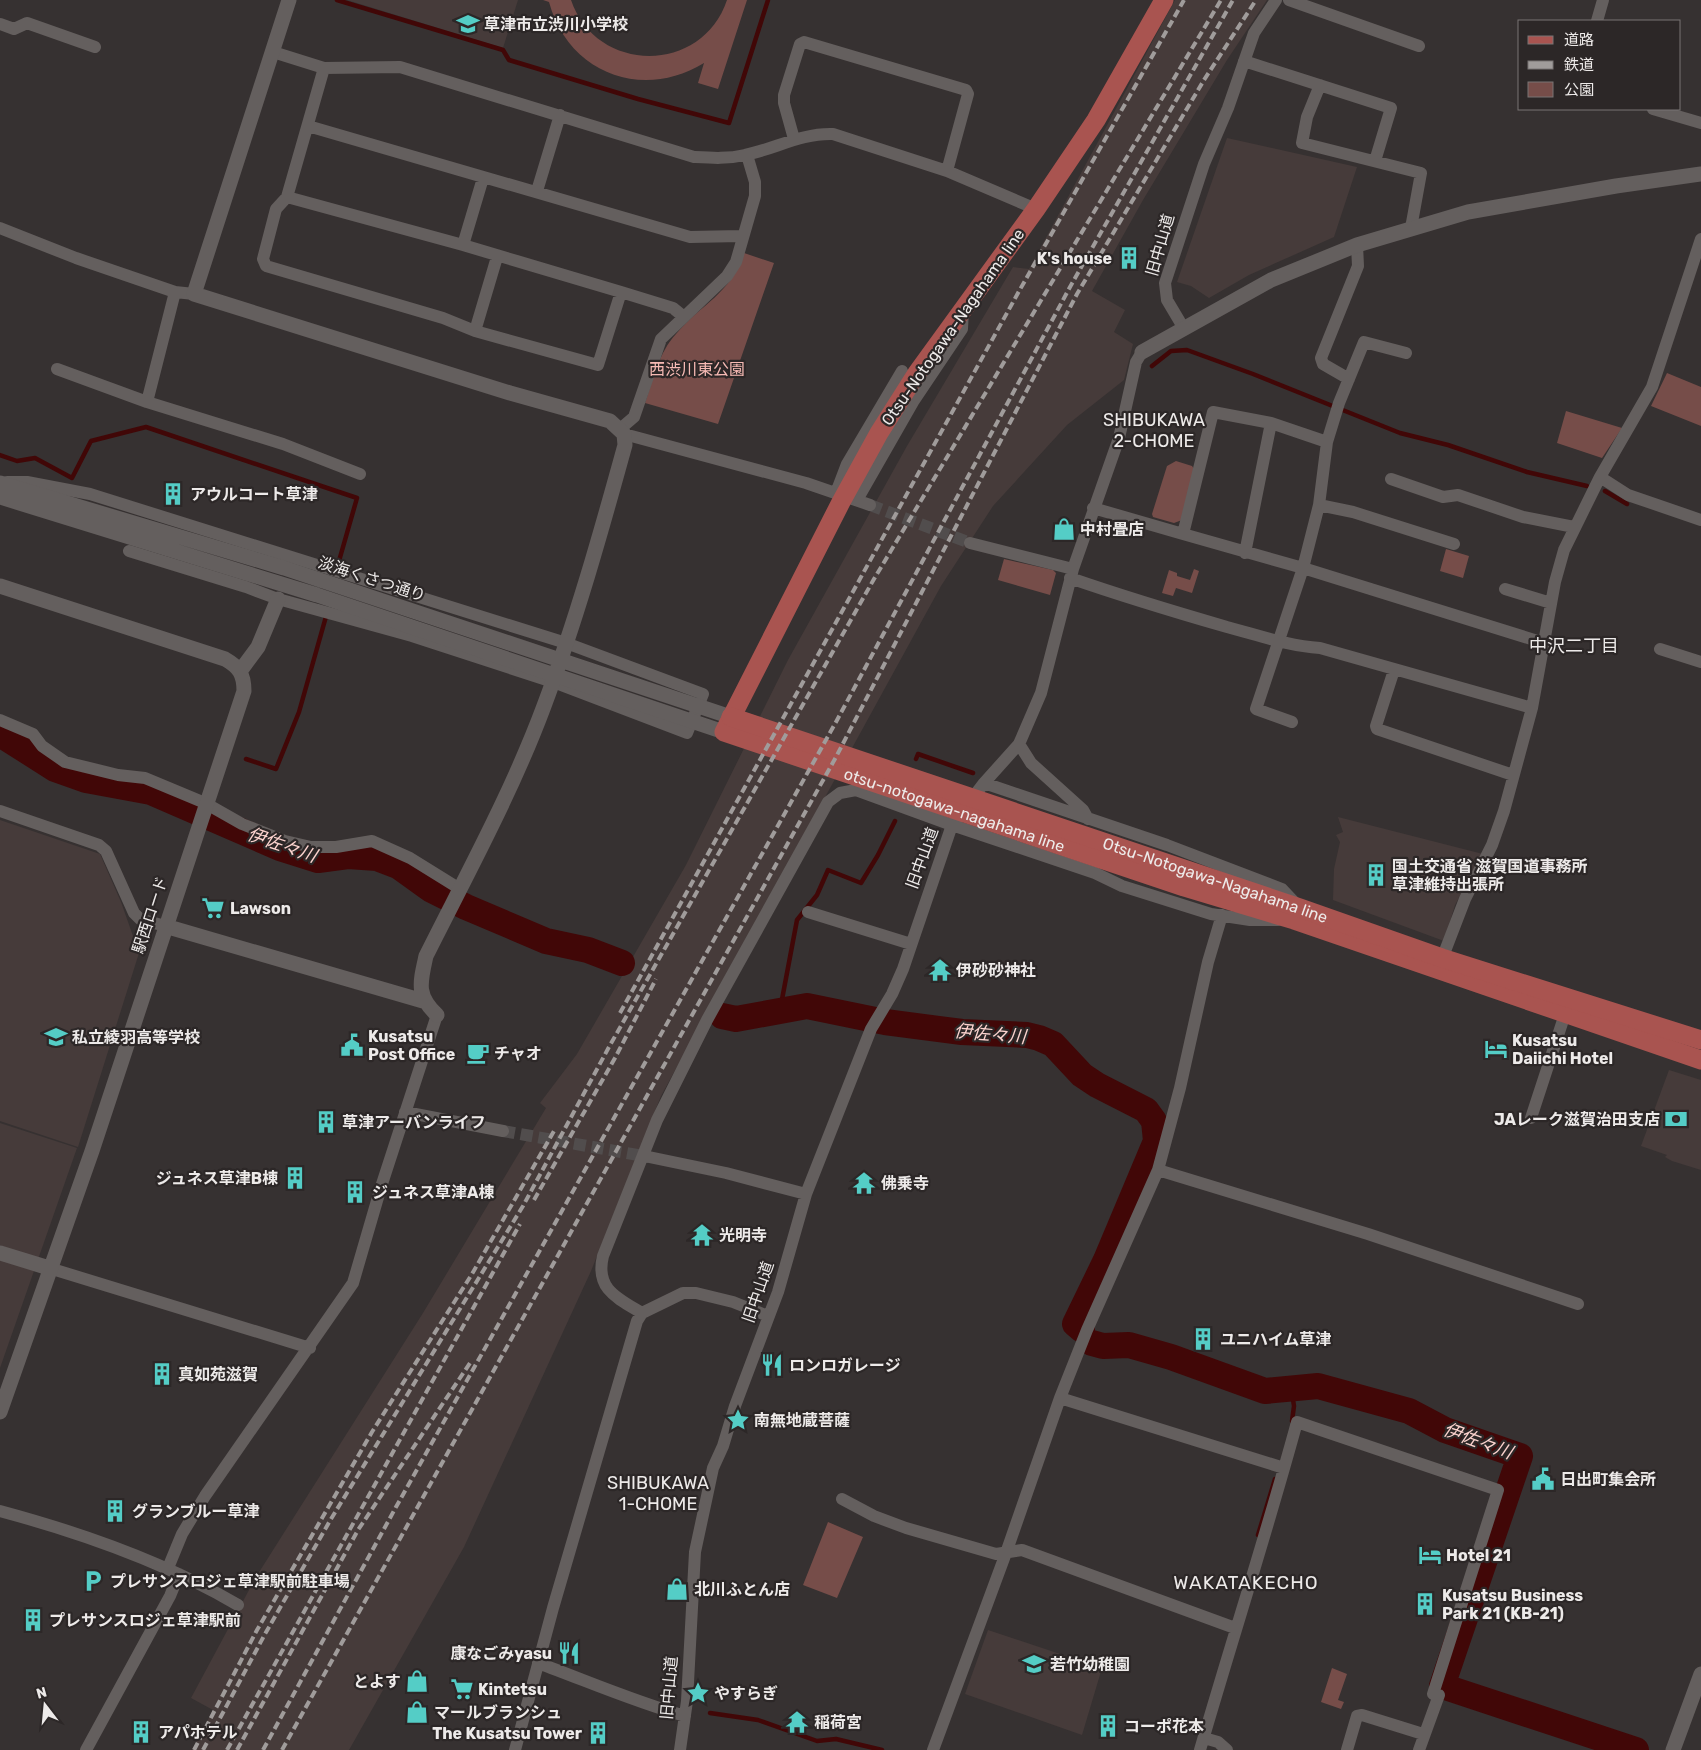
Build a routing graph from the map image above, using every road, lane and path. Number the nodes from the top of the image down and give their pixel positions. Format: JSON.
{"nodes":[{"id":1,"x":289,"y":0,"type":"edge"},
{"id":2,"x":1164,"y":0,"type":"edge"},
{"id":3,"x":1276,"y":0,"type":"edge"},
{"id":4,"x":1289,"y":0,"type":"edge"},
{"id":5,"x":1603,"y":0,"type":"edge"},
{"id":6,"x":1597,"y":20,"type":"edge"},
{"id":7,"x":0,"y":24,"type":"edge"},
{"id":8,"x":95,"y":46,"type":"dead end"},
{"id":9,"x":1420,"y":46,"type":"dead end"},
{"id":10,"x":273,"y":52,"type":"junction"},
{"id":11,"x":1244,"y":61,"type":"junction"},
{"id":12,"x":324,"y":68,"type":"junction"},
{"id":13,"x":1320,"y":86,"type":"junction"},
{"id":14,"x":1656,"y":110,"type":"edge"},
{"id":15,"x":560,"y":115,"type":"junction"},
{"id":16,"x":1701,"y":123,"type":"edge"},
{"id":17,"x":308,"y":126,"type":"junction"},
{"id":18,"x":794,"y":139,"type":"junction"},
{"id":19,"x":747,"y":155,"type":"junction"},
{"id":20,"x":1375,"y":161,"type":"junction"},
{"id":21,"x":948,"y":171,"type":"junction"},
{"id":22,"x":1701,"y":174,"type":"edge"},
{"id":23,"x":483,"y":178,"type":"junction"},
{"id":24,"x":537,"y":191,"type":"junction"},
{"id":25,"x":287,"y":197,"type":"junction"},
{"id":26,"x":1036,"y":209,"type":"junction"},
{"id":27,"x":0,"y":228,"type":"edge"},
{"id":28,"x":1411,"y":228,"type":"junction"},
{"id":29,"x":741,"y":236,"type":"junction"},
{"id":30,"x":1701,"y":239,"type":"edge"},
{"id":31,"x":463,"y":245,"type":"junction"},
{"id":32,"x":1357,"y":245,"type":"junction"},
{"id":33,"x":497,"y":257,"type":"junction"},
{"id":34,"x":175,"y":292,"type":"junction"},
{"id":35,"x":620,"y":292,"type":"junction"},
{"id":36,"x":194,"y":294,"type":"junction"},
{"id":37,"x":963,"y":308,"type":"junction"},
{"id":38,"x":684,"y":317,"type":"junction"},
{"id":39,"x":1184,"y":326,"type":"junction"},
{"id":40,"x":475,"y":331,"type":"junction"},
{"id":41,"x":1142,"y":352,"type":"joint"},
{"id":42,"x":1406,"y":353,"type":"dead end"},
{"id":43,"x":58,"y":369,"type":"dead end"},
{"id":44,"x":902,"y":371,"type":"dead end"},
{"id":45,"x":1349,"y":379,"type":"junction"},
{"id":46,"x":146,"y":402,"type":"junction"},
{"id":47,"x":1271,"y":423,"type":"junction"},
{"id":48,"x":622,"y":431,"type":"junction"},
{"id":49,"x":1327,"y":442,"type":"junction"},
{"id":50,"x":360,"y":474,"type":"dead end"},
{"id":51,"x":1600,"y":477,"type":"junction"},
{"id":52,"x":1391,"y":479,"type":"dead end"},
{"id":53,"x":0,"y":482,"type":"edge"},
{"id":54,"x":836,"y":493,"type":"junction"},
{"id":55,"x":0,"y":497,"type":"edge"},
{"id":56,"x":1319,"y":505,"type":"junction"},
{"id":57,"x":1093,"y":508,"type":"junction"},
{"id":58,"x":1701,"y":520,"type":"edge"},
{"id":59,"x":1574,"y":527,"type":"junction"},
{"id":60,"x":1183,"y":534,"type":"junction"},
{"id":61,"x":970,"y":543,"type":"tunnel mouth"},
{"id":62,"x":1454,"y":544,"type":"dead end"},
{"id":63,"x":129,"y":551,"type":"dead end"},
{"id":64,"x":1245,"y":553,"type":"junction"},
{"id":65,"x":1303,"y":568,"type":"junction"},
{"id":66,"x":1072,"y":573,"type":"junction"},
{"id":67,"x":0,"y":586,"type":"edge"},
{"id":68,"x":318,"y":588,"type":"junction"},
{"id":69,"x":1505,"y":589,"type":"dead end"},
{"id":70,"x":278,"y":599,"type":"junction"},
{"id":71,"x":1551,"y":603,"type":"junction"},
{"id":72,"x":1277,"y":641,"type":"junction"},
{"id":73,"x":566,"y":643,"type":"junction"},
{"id":74,"x":1544,"y":643,"type":"junction"},
{"id":75,"x":1660,"y":649,"type":"dead end"},
{"id":76,"x":1701,"y":662,"type":"edge"},
{"id":77,"x":241,"y":670,"type":"junction"},
{"id":78,"x":1394,"y":670,"type":"junction"},
{"id":79,"x":553,"y":682,"type":"junction"},
{"id":80,"x":1532,"y":708,"type":"junction"},
{"id":81,"x":0,"y":720,"type":"edge"},
{"id":82,"x":1292,"y":722,"type":"dead end"},
{"id":83,"x":728,"y":724,"type":"junction"},
{"id":84,"x":1019,"y":744,"type":"junction"},
{"id":85,"x":1513,"y":775,"type":"junction"},
{"id":86,"x":984,"y":783,"type":"junction"},
{"id":87,"x":205,"y":805,"type":"junction"},
{"id":88,"x":0,"y":811,"type":"edge"},
{"id":89,"x":1088,"y":819,"type":"junction"},
{"id":90,"x":952,"y":825,"type":"junction"},
{"id":91,"x":1185,"y":879,"type":"joint"},
{"id":92,"x":458,"y":891,"type":"junction"},
{"id":93,"x":808,"y":912,"type":"dead end"},
{"id":94,"x":1297,"y":914,"type":"junction"},
{"id":95,"x":1222,"y":915,"type":"junction"},
{"id":96,"x":165,"y":926,"type":"junction"},
{"id":97,"x":911,"y":944,"type":"junction"},
{"id":98,"x":1440,"y":964,"type":"junction"},
{"id":99,"x":423,"y":1001,"type":"junction"},
{"id":100,"x":1566,"y":1014,"type":"junction"},
{"id":101,"x":437,"y":1015,"type":"joint"},
{"id":102,"x":1701,"y":1040,"type":"edge"},
{"id":103,"x":1701,"y":1060,"type":"edge"},
{"id":104,"x":405,"y":1112,"type":"junction"},
{"id":105,"x":1531,"y":1118,"type":"dead end"},
{"id":106,"x":503,"y":1131,"type":"tunnel mouth"},
{"id":107,"x":649,"y":1157,"type":"tunnel mouth"},
{"id":108,"x":1158,"y":1170,"type":"junction"},
{"id":109,"x":806,"y":1194,"type":"junction"},
{"id":110,"x":0,"y":1253,"type":"edge"},
{"id":111,"x":49,"y":1268,"type":"junction"},
{"id":112,"x":1578,"y":1304,"type":"dead end"},
{"id":113,"x":642,"y":1313,"type":"junction"},
{"id":114,"x":768,"y":1316,"type":"junction"},
{"id":115,"x":310,"y":1348,"type":"junction"},
{"id":116,"x":1060,"y":1398,"type":"junction"},
{"id":117,"x":0,"y":1412,"type":"edge"},
{"id":118,"x":1284,"y":1468,"type":"junction"},
{"id":119,"x":842,"y":1499,"type":"dead end"},
{"id":120,"x":0,"y":1511,"type":"edge"},
{"id":121,"x":1006,"y":1553,"type":"junction"},
{"id":122,"x":174,"y":1571,"type":"junction"},
{"id":123,"x":238,"y":1605,"type":"dead end"},
{"id":124,"x":1235,"y":1628,"type":"junction"},
{"id":125,"x":538,"y":1663,"type":"junction"},
{"id":126,"x":1701,"y":1674,"type":"edge"},
{"id":127,"x":685,"y":1716,"type":"junction"},
{"id":128,"x":1423,"y":1734,"type":"junction"},
{"id":129,"x":1202,"y":1744,"type":"edge"},
{"id":130,"x":86,"y":1750,"type":"edge"},
{"id":131,"x":515,"y":1750,"type":"edge"},
{"id":132,"x":680,"y":1750,"type":"edge"},
{"id":133,"x":933,"y":1750,"type":"edge"},
{"id":134,"x":1227,"y":1750,"type":"edge"},
{"id":135,"x":1347,"y":1750,"type":"edge"},
{"id":136,"x":1419,"y":1750,"type":"edge"},
{"id":137,"x":1673,"y":1750,"type":"edge"}],
"edges":[{"from":1,"to":10,"type":"street"},
{"from":2,"to":26,"type":"main road","name":"Otsu-Notogawa-Nagahama line"},
{"from":3,"to":11,"type":"street","name":"旧中山道"},
{"from":4,"to":9,"type":"street"},
{"from":5,"to":6,"type":"street"},
{"from":7,"to":8,"type":"street"},
{"from":10,"to":12,"type":"street"},
{"from":10,"to":36,"type":"street"},
{"from":11,"to":13,"type":"street"},
{"from":11,"to":39,"type":"street","name":"旧中山道"},
{"from":12,"to":15,"type":"street"},
{"from":12,"to":17,"type":"street"},
{"from":13,"to":20,"type":"street"},
{"from":13,"to":20,"type":"street"},
{"from":14,"to":16,"type":"street"},
{"from":15,"to":19,"type":"street"},
{"from":15,"to":24,"type":"street"},
{"from":17,"to":23,"type":"street"},
{"from":17,"to":25,"type":"street"},
{"from":18,"to":19,"type":"street"},
{"from":18,"to":21,"type":"street"},
{"from":18,"to":21,"type":"street"},
{"from":19,"to":29,"type":"street"},
{"from":20,"to":28,"type":"street"},
{"from":21,"to":26,"type":"street"},
{"from":22,"to":28,"type":"street"},
{"from":23,"to":24,"type":"street"},
{"from":23,"to":31,"type":"street"},
{"from":24,"to":29,"type":"street"},
{"from":25,"to":31,"type":"street"},
{"from":25,"to":40,"type":"street"},
{"from":26,"to":37,"type":"main road","name":"Otsu-Notogawa-Nagahama line"},
{"from":27,"to":34,"type":"street"},
{"from":28,"to":32,"type":"street"},
{"from":29,"to":38,"type":"street"},
{"from":30,"to":51,"type":"street"},
{"from":31,"to":33,"type":"street"},
{"from":32,"to":39,"type":"street"},
{"from":32,"to":45,"type":"street"},
{"from":33,"to":35,"type":"street"},
{"from":33,"to":40,"type":"street"},
{"from":34,"to":36,"type":"street"},
{"from":34,"to":46,"type":"street"},
{"from":35,"to":38,"type":"street"},
{"from":35,"to":40,"type":"street"},
{"from":36,"to":48,"type":"street"},
{"from":37,"to":54,"type":"street"},
{"from":37,"to":83,"type":"main road","name":"Otsu-Notogawa-Nagahama line"},
{"from":38,"to":48,"type":"street"},
{"from":39,"to":41,"type":"street","name":"旧中山道"},
{"from":41,"to":57,"type":"street","name":"旧中山道"},
{"from":42,"to":45,"type":"street"},
{"from":43,"to":46,"type":"street"},
{"from":44,"to":54,"type":"street"},
{"from":45,"to":49,"type":"street"},
{"from":46,"to":50,"type":"street"},
{"from":47,"to":49,"type":"street"},
{"from":47,"to":60,"type":"street"},
{"from":47,"to":64,"type":"street"},
{"from":48,"to":54,"type":"street"},
{"from":48,"to":73,"type":"street"},
{"from":49,"to":56,"type":"street"},
{"from":51,"to":58,"type":"street"},
{"from":51,"to":59,"type":"street"},
{"from":52,"to":59,"type":"street"},
{"from":53,"to":68,"type":"street","name":"淡海くさつ通り"},
{"from":53,"to":73,"type":"street"},
{"from":55,"to":68,"type":"street","name":"淡海くさつ通り"},
{"from":56,"to":62,"type":"street"},
{"from":56,"to":65,"type":"street"},
{"from":57,"to":60,"type":"street"},
{"from":57,"to":66,"type":"street","name":"旧中山道"},
{"from":59,"to":71,"type":"street"},
{"from":60,"to":64,"type":"street"},
{"from":61,"to":66,"type":"street"},
{"from":63,"to":70,"type":"street"},
{"from":64,"to":65,"type":"street"},
{"from":65,"to":72,"type":"street"},
{"from":65,"to":74,"type":"street"},
{"from":66,"to":72,"type":"street"},
{"from":66,"to":84,"type":"street","name":"旧中山道"},
{"from":67,"to":77,"type":"street"},
{"from":68,"to":83,"type":"street","name":"淡海くさつ通り"},
{"from":69,"to":71,"type":"street"},
{"from":70,"to":77,"type":"street"},
{"from":70,"to":79,"type":"street"},
{"from":71,"to":74,"type":"street"},
{"from":72,"to":78,"type":"street"},
{"from":72,"to":82,"type":"street"},
{"from":73,"to":79,"type":"street"},
{"from":73,"to":79,"type":"street"},
{"from":74,"to":80,"type":"street"},
{"from":75,"to":76,"type":"street"},
{"from":77,"to":87,"type":"street","name":"駅西ロード"},
{"from":78,"to":80,"type":"street"},
{"from":78,"to":85,"type":"street"},
{"from":79,"to":92,"type":"street"},
{"from":80,"to":85,"type":"street"},
{"from":81,"to":87,"type":"street"},
{"from":83,"to":91,"type":"main road","name":"otsu-notogawa-nagahama line"},
{"from":84,"to":86,"type":"street","name":"旧中山道"},
{"from":84,"to":89,"type":"street"},
{"from":85,"to":98,"type":"street"},
{"from":86,"to":89,"type":"street"},
{"from":86,"to":90,"type":"street","name":"旧中山道"},
{"from":87,"to":92,"type":"street"},
{"from":87,"to":96,"type":"street","name":"駅西ロード"},
{"from":88,"to":96,"type":"street"},
{"from":89,"to":94,"type":"street"},
{"from":90,"to":95,"type":"street"},
{"from":90,"to":97,"type":"street","name":"旧中山道"},
{"from":90,"to":113,"type":"street"},
{"from":91,"to":94,"type":"main road","name":"Otsu-Notogawa-Nagahama line"},
{"from":92,"to":99,"type":"street"},
{"from":93,"to":97,"type":"street"},
{"from":94,"to":95,"type":"street"},
{"from":94,"to":98,"type":"main road","name":"Otsu-Notogawa-Nagahama line"},
{"from":95,"to":108,"type":"street"},
{"from":96,"to":99,"type":"street"},
{"from":96,"to":111,"type":"street","name":"駅西ロード"},
{"from":97,"to":109,"type":"street","name":"旧中山道"},
{"from":98,"to":100,"type":"main road","name":"Otsu-Notogawa-Nagahama line"},
{"from":98,"to":102,"type":"main road","name":"Otsu-Notogawa-Nagahama line"},
{"from":99,"to":101,"type":"street"},
{"from":100,"to":103,"type":"main road","name":"Otsu-Notogawa-Nagahama line"},
{"from":100,"to":105,"type":"street"},
{"from":101,"to":104,"type":"street"},
{"from":104,"to":106,"type":"street"},
{"from":104,"to":115,"type":"street"},
{"from":107,"to":109,"type":"street"},
{"from":108,"to":112,"type":"street"},
{"from":108,"to":116,"type":"street"},
{"from":109,"to":114,"type":"street","name":"旧中山道"},
{"from":110,"to":111,"type":"street"},
{"from":111,"to":115,"type":"street"},
{"from":111,"to":117,"type":"street","name":"駅西ロード"},
{"from":113,"to":114,"type":"street"},
{"from":113,"to":125,"type":"street"},
{"from":114,"to":127,"type":"street","name":"旧中山道"},
{"from":115,"to":122,"type":"street"},
{"from":116,"to":118,"type":"street"},
{"from":116,"to":121,"type":"street"},
{"from":118,"to":124,"type":"street"},
{"from":118,"to":128,"type":"street"},
{"from":119,"to":121,"type":"street"},
{"from":120,"to":122,"type":"street"},
{"from":121,"to":124,"type":"street"},
{"from":121,"to":133,"type":"street"},
{"from":122,"to":123,"type":"street"},
{"from":122,"to":130,"type":"street"},
{"from":124,"to":129,"type":"street"},
{"from":125,"to":127,"type":"street"},
{"from":125,"to":131,"type":"street"},
{"from":126,"to":137,"type":"street"},
{"from":127,"to":132,"type":"street","name":"旧中山道"},
{"from":128,"to":135,"type":"street"},
{"from":128,"to":136,"type":"street"},
{"from":129,"to":134,"type":"street"}]}
